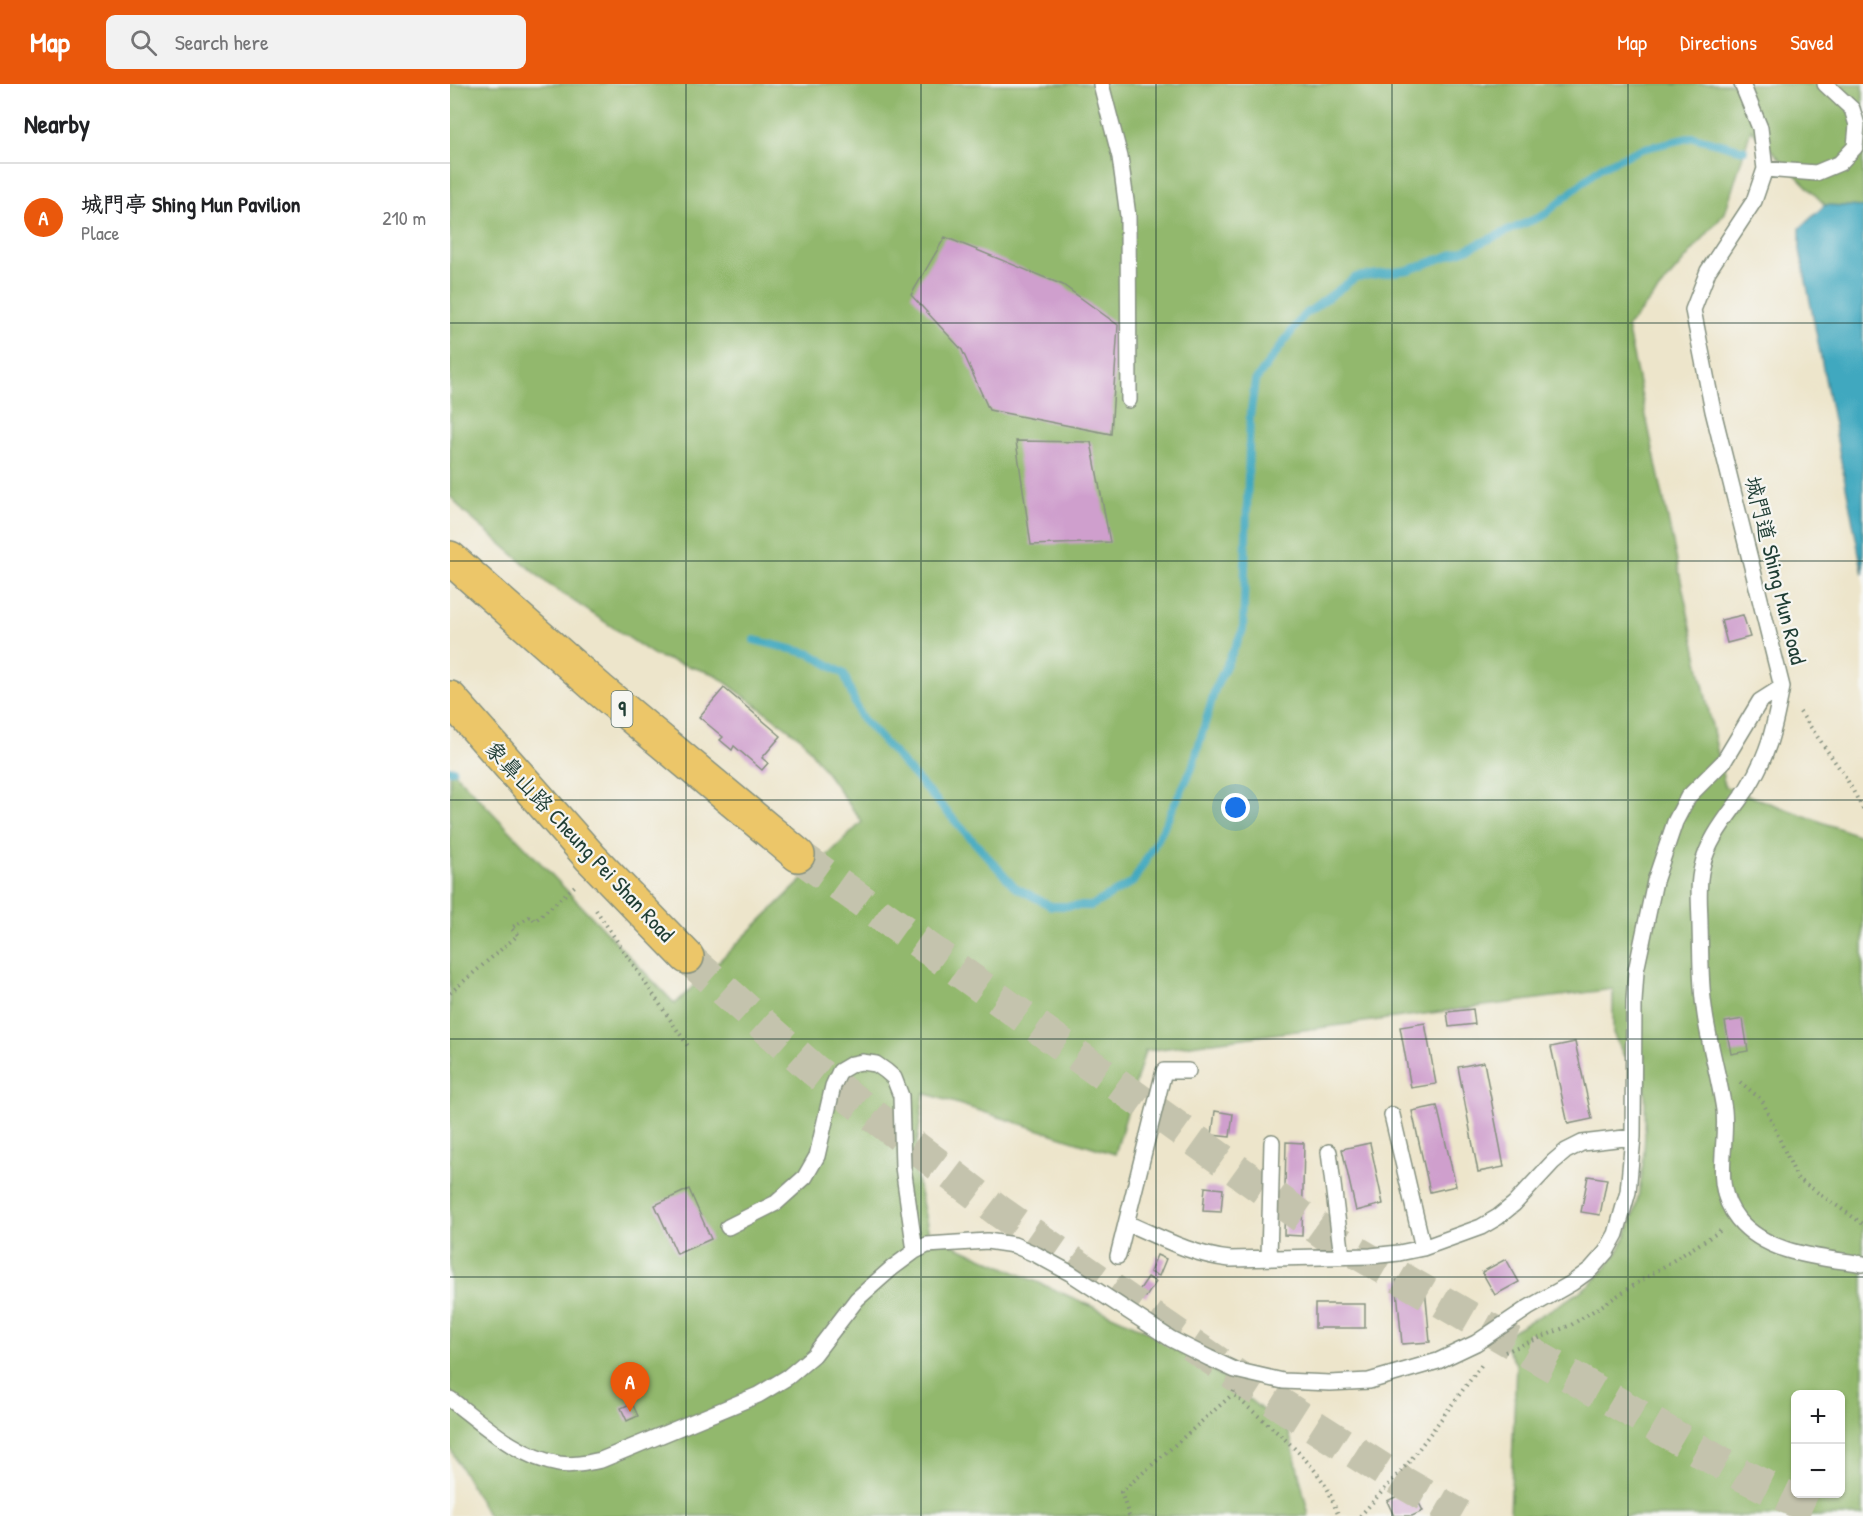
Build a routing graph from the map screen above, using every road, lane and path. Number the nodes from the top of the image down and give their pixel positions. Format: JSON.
{"nodes":[{"id":1,"x":1101,"y":84,"type":"edge"},
{"id":2,"x":1742,"y":84,"type":"edge"},
{"id":3,"x":1825,"y":84,"type":"edge"},
{"id":4,"x":1765,"y":169,"type":"junction"},
{"id":5,"x":1129,"y":400,"type":"dead end"},
{"id":6,"x":450,"y":558,"type":"edge"},
{"id":7,"x":1782,"y":687,"type":"junction"},
{"id":8,"x":450,"y":698,"type":"edge"},
{"id":9,"x":1863,"y":809,"type":"edge"},
{"id":10,"x":798,"y":855,"type":"tunnel mouth"},
{"id":11,"x":578,"y":883,"type":"dead end"},
{"id":12,"x":591,"y":902,"type":"dead end"},
{"id":13,"x":687,"y":957,"type":"tunnel mouth"},
{"id":14,"x":450,"y":993,"type":"edge"},
{"id":15,"x":688,"y":1046,"type":"dead end"},
{"id":16,"x":1188,"y":1071,"type":"dead end"},
{"id":17,"x":1762,"y":1100,"type":"dead end"},
{"id":18,"x":1392,"y":1115,"type":"dead end"},
{"id":19,"x":1634,"y":1137,"type":"junction"},
{"id":20,"x":1272,"y":1142,"type":"dead end"},
{"id":21,"x":1329,"y":1152,"type":"dead end"},
{"id":22,"x":1739,"y":1220,"type":"junction"},
{"id":23,"x":1127,"y":1223,"type":"junction"},
{"id":24,"x":1863,"y":1224,"type":"edge"},
{"id":25,"x":728,"y":1227,"type":"dead end"},
{"id":26,"x":1423,"y":1248,"type":"junction"},
{"id":27,"x":915,"y":1251,"type":"junction"},
{"id":28,"x":1118,"y":1256,"type":"dead end"},
{"id":29,"x":1342,"y":1257,"type":"junction"},
{"id":30,"x":1269,"y":1258,"type":"junction"},
{"id":31,"x":1863,"y":1264,"type":"edge"},
{"id":32,"x":1497,"y":1354,"type":"dead end"},
{"id":33,"x":1487,"y":1359,"type":"dead end"},
{"id":34,"x":1235,"y":1370,"type":"junction"},
{"id":35,"x":1233,"y":1394,"type":"junction"},
{"id":36,"x":450,"y":1399,"type":"edge"},
{"id":37,"x":1129,"y":1516,"type":"edge"},
{"id":38,"x":1339,"y":1516,"type":"edge"},
{"id":39,"x":1360,"y":1516,"type":"edge"}],
"edges":[{"from":1,"to":5,"type":"lane"},
{"from":2,"to":4,"type":"lane","name":"城門道 Shing Mun Road"},
{"from":3,"to":4,"type":"lane"},
{"from":4,"to":7,"type":"lane","name":"城門道 Shing Mun Road"},
{"from":6,"to":10,"type":"highway","number":"9"},
{"from":7,"to":9,"type":"path"},
{"from":7,"to":19,"type":"lane"},
{"from":7,"to":22,"type":"lane","name":"城門道 Shing Mun Road"},
{"from":8,"to":13,"type":"highway","name":"象鼻山路 Cheung Pei Shan Road"},
{"from":11,"to":14,"type":"path"},
{"from":12,"to":15,"type":"path"},
{"from":16,"to":23,"type":"lane"},
{"from":17,"to":24,"type":"path"},
{"from":18,"to":26,"type":"lane"},
{"from":19,"to":26,"type":"lane"},
{"from":19,"to":34,"type":"lane"},
{"from":20,"to":30,"type":"lane"},
{"from":21,"to":29,"type":"lane"},
{"from":22,"to":31,"type":"lane","name":"城門道 Shing Mun Road"},
{"from":22,"to":32,"type":"path"},
{"from":23,"to":28,"type":"lane"},
{"from":23,"to":30,"type":"lane"},
{"from":25,"to":27,"type":"lane"},
{"from":26,"to":29,"type":"lane"},
{"from":27,"to":34,"type":"lane"},
{"from":27,"to":36,"type":"lane"},
{"from":29,"to":30,"type":"lane"},
{"from":33,"to":39,"type":"path"},
{"from":34,"to":35,"type":"path"},
{"from":35,"to":37,"type":"path"},
{"from":35,"to":38,"type":"path"}]}
